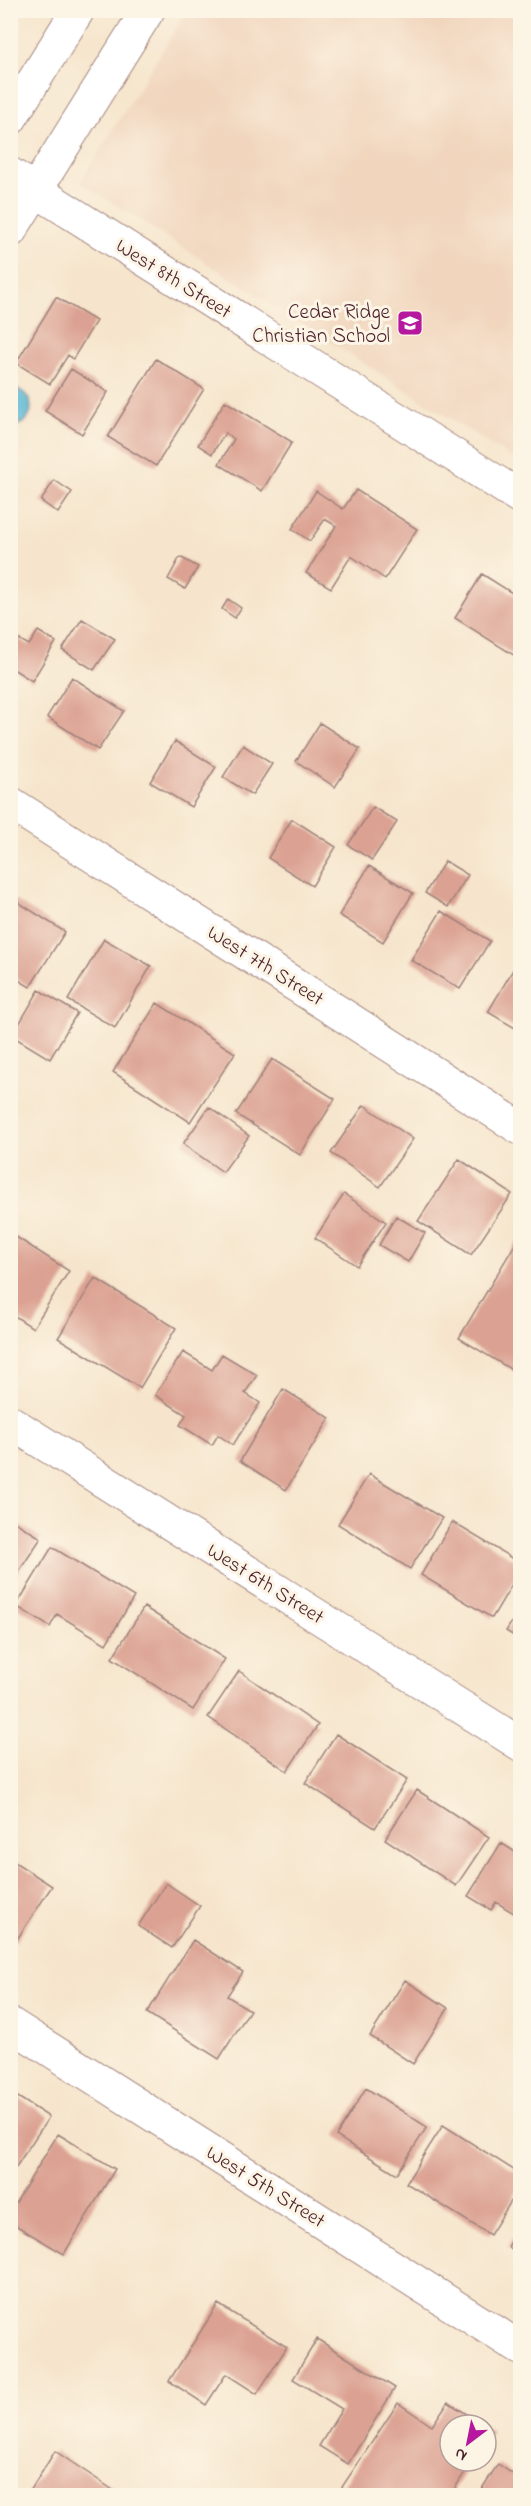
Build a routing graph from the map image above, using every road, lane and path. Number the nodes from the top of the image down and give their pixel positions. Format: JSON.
{"nodes":[{"id":1,"x":78,"y":10,"type":"edge"},
{"id":2,"x":148,"y":10,"type":"edge"},
{"id":3,"x":10,"y":119,"type":"edge"},
{"id":4,"x":23,"y":182,"type":"edge"},
{"id":5,"x":10,"y":231,"type":"edge"},
{"id":6,"x":520,"y":497,"type":"edge"},
{"id":7,"x":10,"y":803,"type":"edge"},
{"id":8,"x":520,"y":1128,"type":"edge"},
{"id":9,"x":10,"y":1422,"type":"edge"},
{"id":10,"x":520,"y":1744,"type":"edge"},
{"id":11,"x":10,"y":2024,"type":"edge"},
{"id":12,"x":520,"y":2348,"type":"edge"}],
"edges":[{"from":1,"to":3,"type":"street"},
{"from":2,"to":4,"type":"street"},
{"from":4,"to":5,"type":"street"},
{"from":4,"to":6,"type":"street","name":"West 8th Street"},
{"from":7,"to":8,"type":"street","name":"West 7th Street"},
{"from":9,"to":10,"type":"street","name":"West 6th Street"},
{"from":11,"to":12,"type":"street","name":"West 5th Street"}]}
